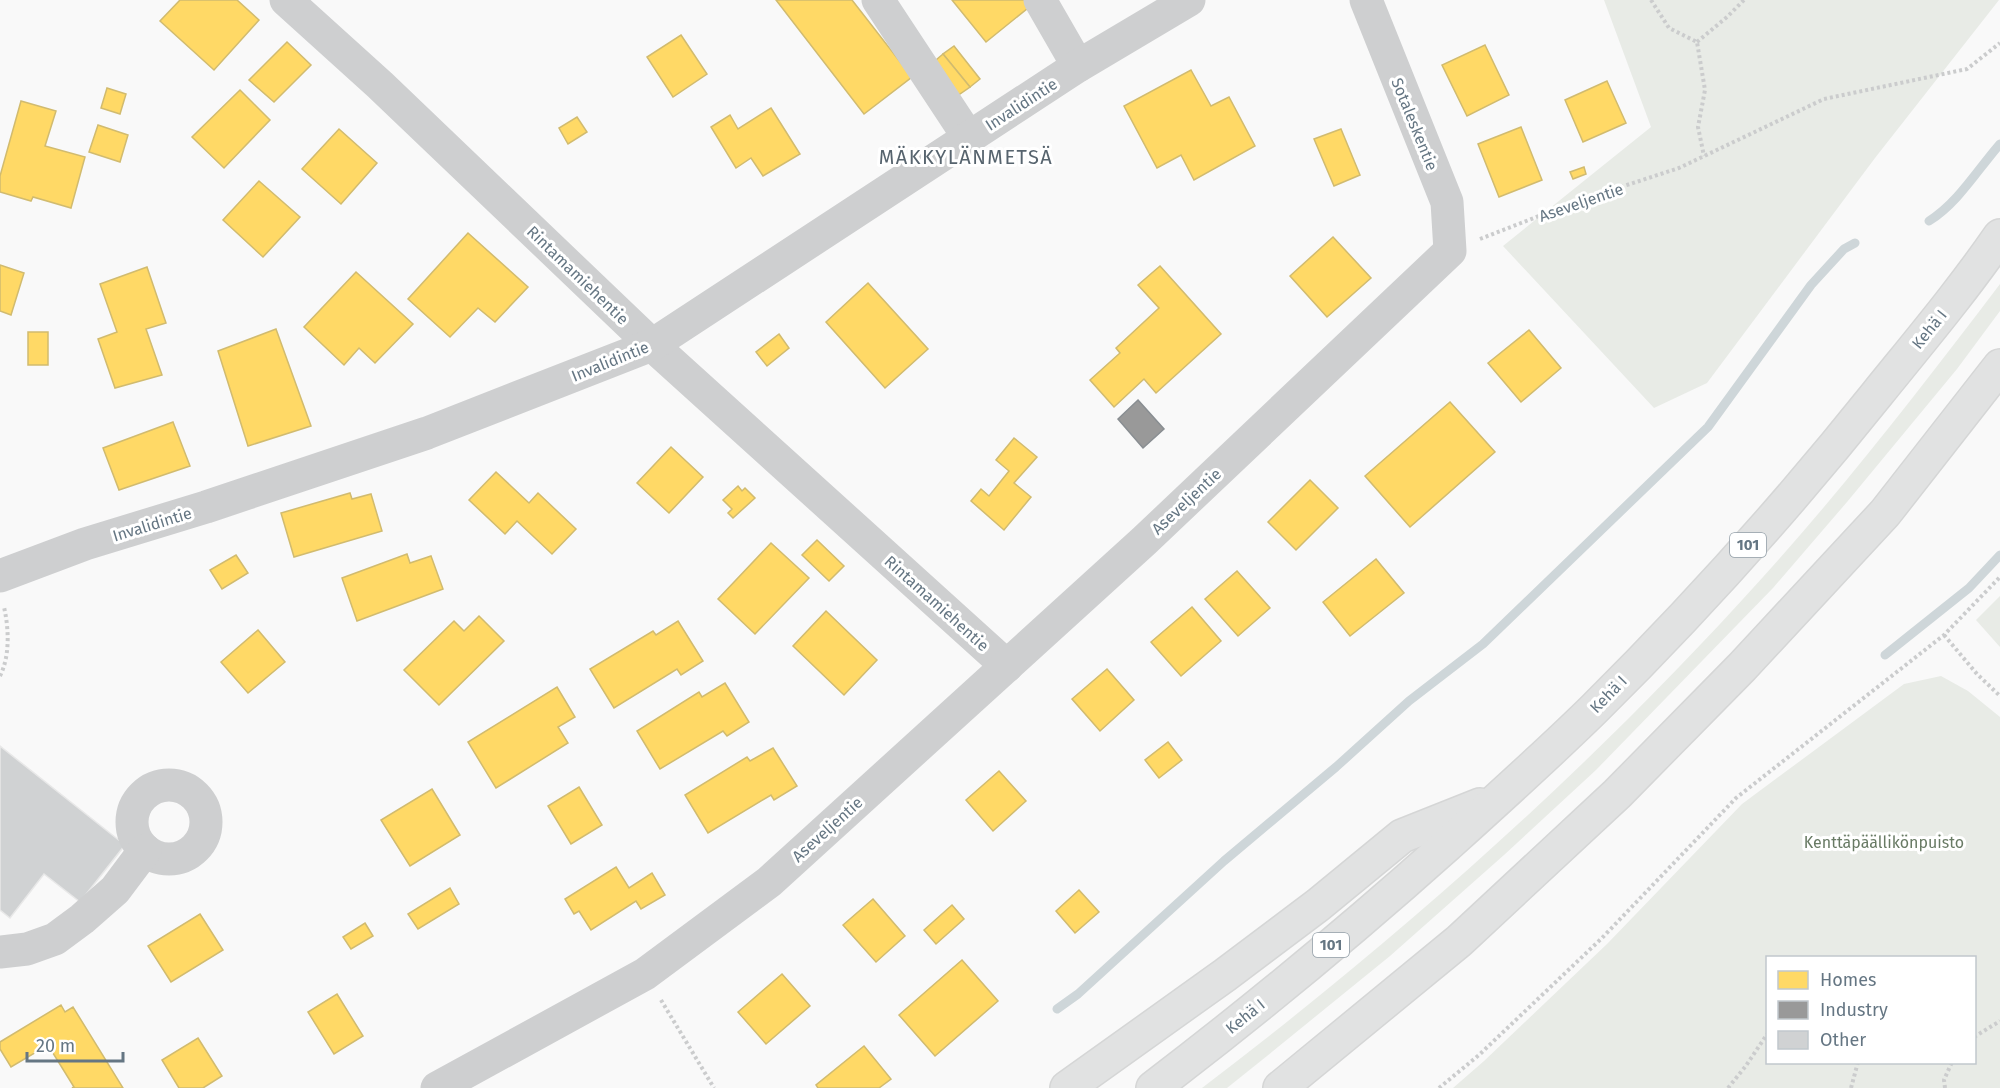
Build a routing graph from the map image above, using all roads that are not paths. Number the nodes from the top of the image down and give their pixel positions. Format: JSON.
{"nodes":[{"id":1,"x":286,"y":0,"type":"edge"},
{"id":2,"x":878,"y":0,"type":"edge"},
{"id":3,"x":1040,"y":0,"type":"edge"},
{"id":4,"x":1189,"y":0,"type":"edge"},
{"id":5,"x":1366,"y":0,"type":"edge"},
{"id":6,"x":1078,"y":66,"type":"junction"},
{"id":7,"x":969,"y":138,"type":"junction"},
{"id":8,"x":2000,"y":236,"type":"edge"},
{"id":9,"x":1450,"y":250,"type":"joint"},
{"id":10,"x":652,"y":345,"type":"junction"},
{"id":11,"x":2000,"y":366,"type":"edge"},
{"id":12,"x":1,"y":588,"type":"edge"},
{"id":13,"x":1007,"y":666,"type":"junction"},
{"id":14,"x":1504,"y":795,"type":"junction"},
{"id":15,"x":145,"y":850,"type":"dead end"},
{"id":16,"x":0,"y":952,"type":"edge"},
{"id":17,"x":438,"y":1088,"type":"edge"},
{"id":18,"x":1067,"y":1088,"type":"edge"},
{"id":19,"x":1153,"y":1088,"type":"edge"},
{"id":20,"x":1280,"y":1088,"type":"edge"}],
"edges":[{"from":1,"to":10,"type":"street","name":"Rintamamiehentie"},
{"from":2,"to":7,"type":"street"},
{"from":3,"to":6,"type":"street"},
{"from":4,"to":6,"type":"street","name":"Invalidintie"},
{"from":5,"to":9,"type":"street","name":"Sotaleskentie"},
{"from":6,"to":7,"type":"street","name":"Invalidintie"},
{"from":7,"to":10,"type":"street","name":"Invalidintie"},
{"from":8,"to":14,"type":"highway","name":"Kehä I","number":"101"},
{"from":9,"to":13,"type":"street","name":"Aseveljentie"},
{"from":10,"to":12,"type":"street","name":"Invalidintie"},
{"from":10,"to":13,"type":"street","name":"Rintamamiehentie"},
{"from":11,"to":20,"type":"highway"},
{"from":13,"to":17,"type":"street","name":"Aseveljentie"},
{"from":14,"to":18,"type":"highway","number":"101"},
{"from":14,"to":19,"type":"highway","name":"Kehä I","number":"101"},
{"from":15,"to":16,"type":"street"}]}
